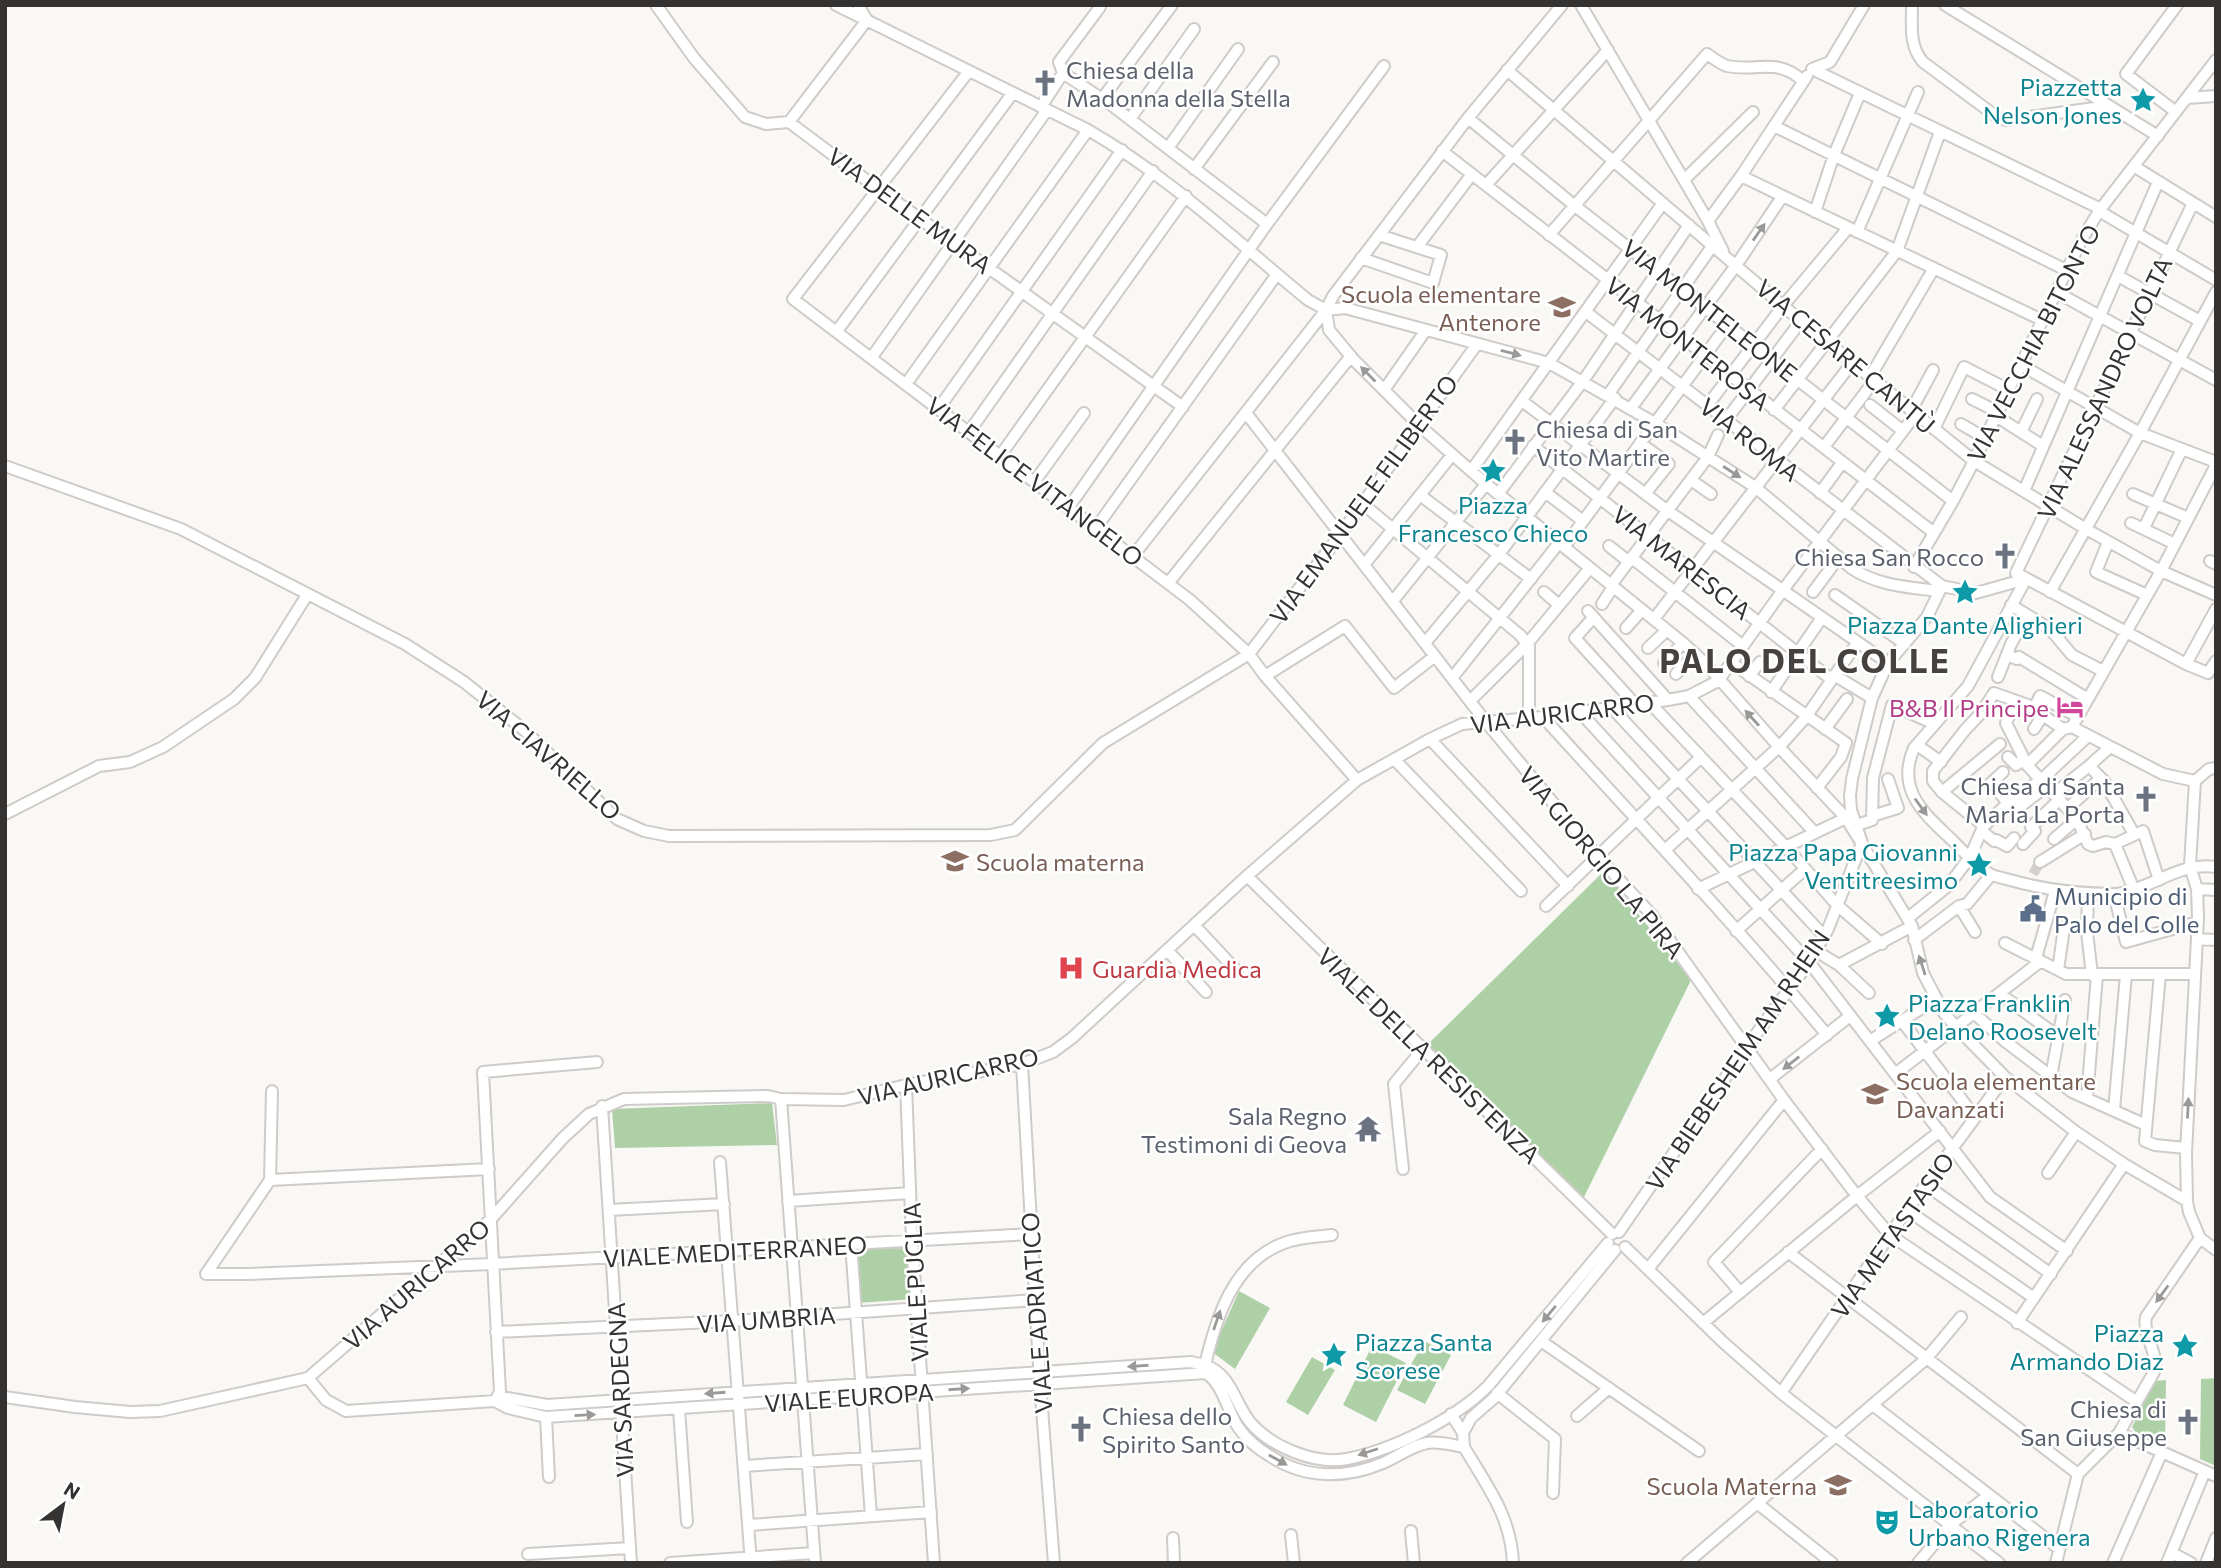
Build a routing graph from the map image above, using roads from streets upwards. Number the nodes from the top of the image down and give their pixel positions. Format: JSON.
{"nodes":[{"id":1,"x":656,"y":5,"type":"edge"},
{"id":2,"x":836,"y":5,"type":"edge"},
{"id":3,"x":858,"y":5,"type":"edge"},
{"id":4,"x":1172,"y":5,"type":"edge"},
{"id":5,"x":1562,"y":5,"type":"edge"},
{"id":6,"x":1581,"y":5,"type":"edge"},
{"id":7,"x":1864,"y":5,"type":"edge"},
{"id":8,"x":1912,"y":5,"type":"edge"},
{"id":9,"x":1945,"y":5,"type":"edge"},
{"id":10,"x":2177,"y":5,"type":"edge"},
{"id":11,"x":1100,"y":7,"type":"edge"},
{"id":12,"x":867,"y":20,"type":"junction"},
{"id":13,"x":1194,"y":29,"type":"dead end"},
{"id":14,"x":1238,"y":49,"type":"dead end"},
{"id":15,"x":1608,"y":50,"type":"junction"},
{"id":16,"x":2216,"y":60,"type":"edge"},
{"id":17,"x":1273,"y":62,"type":"dead end"},
{"id":18,"x":1384,"y":66,"type":"dead end"},
{"id":19,"x":1812,"y":69,"type":"junction"},
{"id":20,"x":1507,"y":70,"type":"junction"},
{"id":21,"x":969,"y":71,"type":"junction"},
{"id":22,"x":1063,"y":73,"type":"junction"},
{"id":23,"x":1803,"y":81,"type":"junction"},
{"id":24,"x":1918,"y":92,"type":"dead end"},
{"id":25,"x":1860,"y":93,"type":"junction"},
{"id":26,"x":1012,"y":94,"type":"junction"},
{"id":27,"x":2216,"y":96,"type":"edge"},
{"id":28,"x":2187,"y":98,"type":"junction"},
{"id":29,"x":1102,"y":99,"type":"junction"},
{"id":30,"x":2109,"y":106,"type":"junction"},
{"id":31,"x":1044,"y":109,"type":"junction"},
{"id":32,"x":1554,"y":110,"type":"junction"},
{"id":33,"x":1752,"y":112,"type":"dead end"},
{"id":34,"x":2176,"y":112,"type":"junction"},
{"id":35,"x":1907,"y":116,"type":"junction"},
{"id":36,"x":1468,"y":118,"type":"junction"},
{"id":37,"x":1130,"y":119,"type":"junction"},
{"id":38,"x":1648,"y":120,"type":"junction"},
{"id":39,"x":789,"y":122,"type":"junction"},
{"id":40,"x":1774,"y":126,"type":"junction"},
{"id":41,"x":1088,"y":130,"type":"junction"},
{"id":42,"x":1940,"y":132,"type":"junction"},
{"id":43,"x":2158,"y":136,"type":"junction"},
{"id":44,"x":1168,"y":148,"type":"junction"},
{"id":45,"x":1122,"y":150,"type":"junction"},
{"id":46,"x":1442,"y":151,"type":"junction"},
{"id":47,"x":1513,"y":155,"type":"junction"},
{"id":48,"x":1834,"y":155,"type":"junction"},
{"id":49,"x":1613,"y":161,"type":"junction"},
{"id":50,"x":2135,"y":167,"type":"junction"},
{"id":51,"x":1194,"y":169,"type":"junction"},
{"id":52,"x":1153,"y":171,"type":"junction"},
{"id":53,"x":1472,"y":174,"type":"junction"},
{"id":54,"x":1741,"y":176,"type":"junction"},
{"id":55,"x":1880,"y":178,"type":"junction"},
{"id":56,"x":1684,"y":180,"type":"junction"},
{"id":57,"x":2158,"y":182,"type":"junction"},
{"id":58,"x":1486,"y":185,"type":"junction"},
{"id":59,"x":877,"y":188,"type":"junction"},
{"id":60,"x":1186,"y":196,"type":"junction"},
{"id":61,"x":1916,"y":196,"type":"junction"},
{"id":62,"x":1782,"y":197,"type":"junction"},
{"id":63,"x":1663,"y":203,"type":"junction"},
{"id":64,"x":2193,"y":203,"type":"junction"},
{"id":65,"x":1575,"y":206,"type":"junction"},
{"id":66,"x":2100,"y":210,"type":"junction"},
{"id":67,"x":1815,"y":212,"type":"junction"},
{"id":68,"x":2216,"y":217,"type":"edge"},
{"id":69,"x":920,"y":218,"type":"junction"},
{"id":70,"x":1708,"y":221,"type":"junction"},
{"id":71,"x":1267,"y":224,"type":"junction"},
{"id":72,"x":1689,"y":225,"type":"junction"},
{"id":73,"x":1853,"y":230,"type":"junction"},
{"id":74,"x":1379,"y":235,"type":"junction"},
{"id":75,"x":1549,"y":235,"type":"junction"},
{"id":76,"x":2137,"y":235,"type":"junction"},
{"id":77,"x":955,"y":242,"type":"junction"},
{"id":78,"x":1713,"y":245,"type":"junction"},
{"id":79,"x":1417,"y":247,"type":"junction"},
{"id":80,"x":1630,"y":249,"type":"junction"},
{"id":81,"x":1249,"y":251,"type":"junction"},
{"id":82,"x":1897,"y":251,"type":"junction"},
{"id":83,"x":2168,"y":253,"type":"junction"},
{"id":84,"x":1724,"y":254,"type":"junction"},
{"id":85,"x":1361,"y":258,"type":"junction"},
{"id":86,"x":1737,"y":264,"type":"junction"},
{"id":87,"x":989,"y":267,"type":"junction"},
{"id":88,"x":1934,"y":268,"type":"junction"},
{"id":89,"x":1659,"y":270,"type":"junction"},
{"id":90,"x":2066,"y":270,"type":"junction"},
{"id":91,"x":1277,"y":274,"type":"junction"},
{"id":92,"x":2118,"y":276,"type":"junction"},
{"id":93,"x":2216,"y":280,"type":"edge"},
{"id":94,"x":1608,"y":281,"type":"junction"},
{"id":95,"x":1682,"y":289,"type":"junction"},
{"id":96,"x":1021,"y":290,"type":"junction"},
{"id":97,"x":2056,"y":292,"type":"junction"},
{"id":98,"x":2216,"y":292,"type":"edge"},
{"id":99,"x":2149,"y":293,"type":"junction"},
{"id":100,"x":1636,"y":303,"type":"junction"},
{"id":101,"x":1783,"y":306,"type":"junction"},
{"id":102,"x":1706,"y":307,"type":"junction"},
{"id":103,"x":1326,"y":310,"type":"junction"},
{"id":104,"x":1586,"y":312,"type":"junction"},
{"id":105,"x":1052,"y":314,"type":"junction"},
{"id":106,"x":2100,"y":316,"type":"junction"},
{"id":107,"x":2042,"y":320,"type":"junction"},
{"id":108,"x":1660,"y":321,"type":"junction"},
{"id":109,"x":1801,"y":321,"type":"junction"},
{"id":110,"x":2200,"y":321,"type":"junction"},
{"id":111,"x":1728,"y":324,"type":"junction"},
{"id":112,"x":1426,"y":330,"type":"junction"},
{"id":113,"x":837,"y":331,"type":"junction"},
{"id":114,"x":2130,"y":332,"type":"junction"},
{"id":115,"x":1615,"y":333,"type":"junction"},
{"id":116,"x":1086,"y":336,"type":"junction"},
{"id":117,"x":1682,"y":338,"type":"junction"},
{"id":118,"x":1827,"y":342,"type":"junction"},
{"id":119,"x":1477,"y":344,"type":"junction"},
{"id":120,"x":1754,"y":345,"type":"junction"},
{"id":121,"x":1638,"y":351,"type":"junction"},
{"id":122,"x":1704,"y":355,"type":"junction"},
{"id":123,"x":1351,"y":356,"type":"junction"},
{"id":124,"x":872,"y":357,"type":"junction"},
{"id":125,"x":1772,"y":359,"type":"junction"},
{"id":126,"x":2178,"y":360,"type":"junction"},
{"id":127,"x":1549,"y":363,"type":"junction"},
{"id":128,"x":1852,"y":363,"type":"junction"},
{"id":129,"x":2021,"y":365,"type":"junction"},
{"id":130,"x":1660,"y":369,"type":"junction"},
{"id":131,"x":1933,"y":370,"type":"dead end"},
{"id":132,"x":1730,"y":375,"type":"junction"},
{"id":133,"x":1798,"y":379,"type":"junction"},
{"id":134,"x":1872,"y":379,"type":"junction"},
{"id":135,"x":2216,"y":380,"type":"edge"},
{"id":136,"x":1583,"y":381,"type":"junction"},
{"id":137,"x":906,"y":384,"type":"junction"},
{"id":138,"x":1153,"y":385,"type":"junction"},
{"id":139,"x":1683,"y":386,"type":"junction"},
{"id":140,"x":1384,"y":390,"type":"junction"},
{"id":141,"x":1749,"y":390,"type":"junction"},
{"id":142,"x":2009,"y":390,"type":"junction"},
{"id":143,"x":2067,"y":391,"type":"junction"},
{"id":144,"x":1611,"y":396,"type":"junction"},
{"id":145,"x":2037,"y":398,"type":"dead end"},
{"id":146,"x":1823,"y":399,"type":"junction"},
{"id":147,"x":1972,"y":399,"type":"dead end"},
{"id":148,"x":1522,"y":401,"type":"junction"},
{"id":149,"x":1870,"y":405,"type":"dead end"},
{"id":150,"x":1707,"y":406,"type":"junction"},
{"id":151,"x":1183,"y":407,"type":"junction"},
{"id":152,"x":2096,"y":407,"type":"junction"},
{"id":153,"x":939,"y":408,"type":"junction"},
{"id":154,"x":1631,"y":408,"type":"junction"},
{"id":155,"x":1774,"y":410,"type":"junction"},
{"id":156,"x":1084,"y":413,"type":"dead end"},
{"id":157,"x":1913,"y":413,"type":"junction"},
{"id":158,"x":1246,"y":414,"type":"junction"},
{"id":159,"x":1997,"y":414,"type":"junction"},
{"id":160,"x":1847,"y":417,"type":"junction"},
{"id":161,"x":1726,"y":420,"type":"junction"},
{"id":162,"x":1550,"y":423,"type":"junction"},
{"id":163,"x":1655,"y":423,"type":"junction"},
{"id":164,"x":1961,"y":424,"type":"dead end"},
{"id":165,"x":1420,"y":426,"type":"junction"},
{"id":166,"x":1800,"y":429,"type":"junction"},
{"id":167,"x":1934,"y":429,"type":"junction"},
{"id":168,"x":1903,"y":431,"type":"junction"},
{"id":169,"x":969,"y":432,"type":"junction"},
{"id":170,"x":2021,"y":432,"type":"junction"},
{"id":171,"x":2140,"y":433,"type":"junction"},
{"id":172,"x":1718,"y":435,"type":"dead end"},
{"id":173,"x":1985,"y":438,"type":"junction"},
{"id":174,"x":1640,"y":443,"type":"junction"},
{"id":175,"x":1533,"y":446,"type":"junction"},
{"id":176,"x":1580,"y":446,"type":"junction"},
{"id":177,"x":2043,"y":446,"type":"junction"},
{"id":178,"x":1824,"y":447,"type":"junction"},
{"id":179,"x":2182,"y":449,"type":"junction"},
{"id":180,"x":1274,"y":450,"type":"junction"},
{"id":181,"x":1889,"y":450,"type":"junction"},
{"id":182,"x":1452,"y":455,"type":"junction"},
{"id":183,"x":1000,"y":456,"type":"junction"},
{"id":184,"x":1708,"y":457,"type":"junction"},
{"id":185,"x":1776,"y":460,"type":"junction"},
{"id":186,"x":1974,"y":461,"type":"junction"},
{"id":187,"x":2216,"y":463,"type":"edge"},
{"id":188,"x":5,"y":466,"type":"edge"},
{"id":189,"x":1839,"y":467,"type":"dead end"},
{"id":190,"x":1563,"y":469,"type":"junction"},
{"id":191,"x":1471,"y":471,"type":"junction"},
{"id":192,"x":1618,"y":474,"type":"junction"},
{"id":193,"x":1691,"y":480,"type":"junction"},
{"id":194,"x":1866,"y":480,"type":"junction"},
{"id":195,"x":1035,"y":481,"type":"junction"},
{"id":196,"x":1486,"y":484,"type":"junction"},
{"id":197,"x":1755,"y":487,"type":"junction"},
{"id":198,"x":2024,"y":491,"type":"junction"},
{"id":199,"x":1545,"y":492,"type":"junction"},
{"id":200,"x":1820,"y":493,"type":"junction"},
{"id":201,"x":1498,"y":494,"type":"junction"},
{"id":202,"x":1644,"y":494,"type":"junction"},
{"id":203,"x":1711,"y":494,"type":"dead end"},
{"id":204,"x":2133,"y":494,"type":"dead end"},
{"id":205,"x":1420,"y":495,"type":"junction"},
{"id":206,"x":1600,"y":498,"type":"junction"},
{"id":207,"x":1953,"y":501,"type":"junction"},
{"id":208,"x":1363,"y":503,"type":"junction"},
{"id":209,"x":2156,"y":503,"type":"junction"},
{"id":210,"x":2049,"y":506,"type":"junction"},
{"id":211,"x":1069,"y":507,"type":"junction"},
{"id":212,"x":1668,"y":511,"type":"junction"},
{"id":213,"x":1844,"y":511,"type":"junction"},
{"id":214,"x":1527,"y":517,"type":"junction"},
{"id":215,"x":2188,"y":519,"type":"junction"},
{"id":216,"x":1583,"y":521,"type":"junction"},
{"id":217,"x":1455,"y":522,"type":"junction"},
{"id":218,"x":2131,"y":523,"type":"dead end"},
{"id":219,"x":1096,"y":528,"type":"junction"},
{"id":220,"x":2144,"y":528,"type":"junction"},
{"id":221,"x":1393,"y":529,"type":"junction"},
{"id":222,"x":2086,"y":529,"type":"junction"},
{"id":223,"x":1934,"y":533,"type":"junction"},
{"id":224,"x":1340,"y":535,"type":"junction"},
{"id":225,"x":1649,"y":536,"type":"junction"},
{"id":226,"x":1820,"y":540,"type":"junction"},
{"id":227,"x":1713,"y":541,"type":"junction"},
{"id":228,"x":2108,"y":542,"type":"junction"},
{"id":229,"x":2175,"y":544,"type":"junction"},
{"id":230,"x":1561,"y":545,"type":"junction"},
{"id":231,"x":1609,"y":546,"type":"dead end"},
{"id":232,"x":1498,"y":555,"type":"junction"},
{"id":233,"x":1133,"y":556,"type":"junction"},
{"id":234,"x":1839,"y":557,"type":"junction"},
{"id":235,"x":1427,"y":558,"type":"junction"},
{"id":236,"x":1630,"y":560,"type":"junction"},
{"id":237,"x":1364,"y":565,"type":"junction"},
{"id":238,"x":1914,"y":567,"type":"junction"},
{"id":239,"x":1590,"y":568,"type":"junction"},
{"id":240,"x":1691,"y":570,"type":"junction"},
{"id":241,"x":2161,"y":571,"type":"junction"},
{"id":242,"x":2021,"y":576,"type":"junction"},
{"id":243,"x":1531,"y":579,"type":"junction"},
{"id":244,"x":1169,"y":582,"type":"junction"},
{"id":245,"x":1612,"y":586,"type":"junction"},
{"id":246,"x":1940,"y":589,"type":"junction"},
{"id":247,"x":1783,"y":590,"type":"junction"},
{"id":248,"x":1467,"y":592,"type":"junction"},
{"id":249,"x":1544,"y":592,"type":"dead end"},
{"id":250,"x":1674,"y":592,"type":"junction"},
{"id":251,"x":1813,"y":592,"type":"dead end"},
{"id":252,"x":2050,"y":592,"type":"junction"},
{"id":253,"x":307,"y":595,"type":"junction"},
{"id":254,"x":1835,"y":595,"type":"dead end"},
{"id":255,"x":2147,"y":595,"type":"junction"},
{"id":256,"x":2216,"y":595,"type":"edge"},
{"id":257,"x":1393,"y":601,"type":"junction"},
{"id":258,"x":1602,"y":604,"type":"dead end"},
{"id":259,"x":1559,"y":605,"type":"junction"},
{"id":260,"x":2011,"y":605,"type":"junction"},
{"id":261,"x":2216,"y":609,"type":"edge"},
{"id":262,"x":1642,"y":610,"type":"junction"},
{"id":263,"x":2027,"y":615,"type":"junction"},
{"id":264,"x":1499,"y":619,"type":"junction"},
{"id":265,"x":1654,"y":619,"type":"junction"},
{"id":266,"x":1821,"y":619,"type":"junction"},
{"id":267,"x":1759,"y":623,"type":"junction"},
{"id":268,"x":1626,"y":628,"type":"dead end"},
{"id":269,"x":1667,"y":630,"type":"junction"},
{"id":270,"x":2126,"y":633,"type":"junction"},
{"id":271,"x":1425,"y":643,"type":"junction"},
{"id":272,"x":1683,"y":643,"type":"junction"},
{"id":273,"x":1857,"y":643,"type":"junction"},
{"id":274,"x":1527,"y":644,"type":"junction"},
{"id":275,"x":1905,"y":644,"type":"junction"},
{"id":276,"x":1743,"y":646,"type":"junction"},
{"id":277,"x":1648,"y":648,"type":"dead end"},
{"id":278,"x":1249,"y":654,"type":"junction"},
{"id":279,"x":1695,"y":654,"type":"junction"},
{"id":280,"x":1797,"y":654,"type":"junction"},
{"id":281,"x":2007,"y":655,"type":"junction"},
{"id":282,"x":1435,"y":656,"type":"junction"},
{"id":283,"x":2216,"y":661,"type":"edge"},
{"id":284,"x":1760,"y":662,"type":"dead end"},
{"id":285,"x":1664,"y":663,"type":"dead end"},
{"id":286,"x":1732,"y":663,"type":"junction"},
{"id":287,"x":1888,"y":663,"type":"junction"},
{"id":288,"x":2186,"y":664,"type":"junction"},
{"id":289,"x":2103,"y":671,"type":"junction"},
{"id":290,"x":1676,"y":674,"type":"dead end"},
{"id":291,"x":1265,"y":676,"type":"junction"},
{"id":292,"x":1749,"y":676,"type":"junction"},
{"id":293,"x":1452,"y":677,"type":"junction"},
{"id":294,"x":1833,"y":677,"type":"junction"},
{"id":295,"x":1998,"y":677,"type":"dead end"},
{"id":296,"x":1718,"y":681,"type":"junction"},
{"id":297,"x":1771,"y":692,"type":"junction"},
{"id":298,"x":1689,"y":696,"type":"junction"},
{"id":299,"x":1872,"y":698,"type":"junction"},
{"id":300,"x":1847,"y":699,"type":"dead end"},
{"id":301,"x":2088,"y":699,"type":"junction"},
{"id":302,"x":1668,"y":700,"type":"junction"},
{"id":303,"x":1470,"y":701,"type":"junction"},
{"id":304,"x":2016,"y":701,"type":"junction"},
{"id":305,"x":1649,"y":702,"type":"junction"},
{"id":306,"x":1635,"y":705,"type":"junction"},
{"id":307,"x":1612,"y":708,"type":"junction"},
{"id":308,"x":1580,"y":712,"type":"junction"},
{"id":309,"x":2038,"y":712,"type":"junction"},
{"id":310,"x":1543,"y":717,"type":"junction"},
{"id":311,"x":1806,"y":717,"type":"junction"},
{"id":312,"x":1529,"y":718,"type":"junction"},
{"id":313,"x":1486,"y":722,"type":"junction"},
{"id":314,"x":1935,"y":724,"type":"junction"},
{"id":315,"x":2071,"y":724,"type":"junction"},
{"id":316,"x":2034,"y":729,"type":"dead end"},
{"id":317,"x":1825,"y":730,"type":"junction"},
{"id":318,"x":2088,"y":736,"type":"junction"},
{"id":319,"x":1430,"y":739,"type":"junction"},
{"id":320,"x":2000,"y":744,"type":"dead end"},
{"id":321,"x":1917,"y":745,"type":"junction"},
{"id":322,"x":1779,"y":747,"type":"junction"},
{"id":323,"x":2109,"y":748,"type":"junction"},
{"id":324,"x":1701,"y":757,"type":"junction"},
{"id":325,"x":2008,"y":757,"type":"dead end"},
{"id":326,"x":1394,"y":759,"type":"junction"},
{"id":327,"x":1941,"y":762,"type":"junction"},
{"id":328,"x":2026,"y":763,"type":"junction"},
{"id":329,"x":2089,"y":766,"type":"junction"},
{"id":330,"x":1756,"y":768,"type":"junction"},
{"id":331,"x":2216,"y":768,"type":"edge"},
{"id":332,"x":2003,"y":772,"type":"dead end"},
{"id":333,"x":1908,"y":778,"type":"junction"},
{"id":334,"x":2101,"y":778,"type":"junction"},
{"id":335,"x":1678,"y":779,"type":"junction"},
{"id":336,"x":1888,"y":779,"type":"junction"},
{"id":337,"x":1357,"y":780,"type":"junction"},
{"id":338,"x":1873,"y":781,"type":"junction"},
{"id":339,"x":2194,"y":781,"type":"junction"},
{"id":340,"x":1816,"y":788,"type":"junction"},
{"id":341,"x":1732,"y":790,"type":"junction"},
{"id":342,"x":1942,"y":792,"type":"junction"},
{"id":343,"x":2054,"y":793,"type":"junction"},
{"id":344,"x":1658,"y":797,"type":"junction"},
{"id":345,"x":2008,"y":803,"type":"junction"},
{"id":346,"x":1708,"y":811,"type":"junction"},
{"id":347,"x":5,"y":814,"type":"edge"},
{"id":348,"x":1872,"y":816,"type":"junction"},
{"id":349,"x":1846,"y":818,"type":"junction"},
{"id":350,"x":1635,"y":819,"type":"junction"},
{"id":351,"x":2077,"y":819,"type":"junction"},
{"id":352,"x":1987,"y":822,"type":"junction"},
{"id":353,"x":1857,"y":825,"type":"junction"},
{"id":354,"x":1688,"y":829,"type":"junction"},
{"id":355,"x":1815,"y":833,"type":"junction"},
{"id":356,"x":2085,"y":834,"type":"junction"},
{"id":357,"x":2134,"y":834,"type":"junction"},
{"id":358,"x":2053,"y":839,"type":"dead end"},
{"id":359,"x":1862,"y":843,"type":"junction"},
{"id":360,"x":2115,"y":844,"type":"junction"},
{"id":361,"x":1787,"y":848,"type":"junction"},
{"id":362,"x":1665,"y":850,"type":"junction"},
{"id":363,"x":1598,"y":856,"type":"junction"},
{"id":364,"x":1970,"y":857,"type":"junction"},
{"id":365,"x":1756,"y":862,"type":"junction"},
{"id":366,"x":2040,"y":862,"type":"tunnel mouth"},
{"id":367,"x":2190,"y":866,"type":"junction"},
{"id":368,"x":2216,"y":867,"type":"edge"},
{"id":369,"x":1805,"y":869,"type":"junction"},
{"id":370,"x":2033,"y":874,"type":"tunnel mouth"},
{"id":371,"x":1729,"y":875,"type":"junction"},
{"id":372,"x":1991,"y":875,"type":"junction"},
{"id":373,"x":1247,"y":876,"type":"junction"},
{"id":374,"x":2159,"y":880,"type":"junction"},
{"id":375,"x":2027,"y":885,"type":"junction"},
{"id":376,"x":1568,"y":886,"type":"junction"},
{"id":377,"x":1698,"y":889,"type":"junction"},
{"id":378,"x":2197,"y":889,"type":"junction"},
{"id":379,"x":2134,"y":890,"type":"junction"},
{"id":380,"x":2216,"y":890,"type":"edge"},
{"id":381,"x":1521,"y":891,"type":"dead end"},
{"id":382,"x":1782,"y":891,"type":"junction"},
{"id":383,"x":2055,"y":891,"type":"junction"},
{"id":384,"x":2088,"y":893,"type":"junction"},
{"id":385,"x":2114,"y":894,"type":"junction"},
{"id":386,"x":1837,"y":905,"type":"junction"},
{"id":387,"x":1546,"y":906,"type":"dead end"},
{"id":388,"x":1959,"y":906,"type":"junction"},
{"id":389,"x":1760,"y":909,"type":"junction"},
{"id":390,"x":1910,"y":922,"type":"junction"},
{"id":391,"x":2198,"y":922,"type":"junction"},
{"id":392,"x":1194,"y":925,"type":"junction"},
{"id":393,"x":2064,"y":928,"type":"dead end"},
{"id":394,"x":1736,"y":931,"type":"junction"},
{"id":395,"x":1975,"y":932,"type":"dead end"},
{"id":396,"x":1824,"y":936,"type":"junction"},
{"id":397,"x":2197,"y":939,"type":"junction"},
{"id":398,"x":1914,"y":940,"type":"junction"},
{"id":399,"x":2216,"y":940,"type":"edge"},
{"id":400,"x":2005,"y":943,"type":"dead end"},
{"id":401,"x":1882,"y":944,"type":"junction"},
{"id":402,"x":1167,"y":950,"type":"junction"},
{"id":403,"x":1816,"y":951,"type":"junction"},
{"id":404,"x":2038,"y":959,"type":"junction"},
{"id":405,"x":1809,"y":962,"type":"junction"},
{"id":406,"x":1839,"y":965,"type":"junction"},
{"id":407,"x":2058,"y":970,"type":"junction"},
{"id":408,"x":1237,"y":971,"type":"dead end"},
{"id":409,"x":2160,"y":974,"type":"junction"},
{"id":410,"x":2195,"y":974,"type":"junction"},
{"id":411,"x":2094,"y":975,"type":"junction"},
{"id":412,"x":2126,"y":975,"type":"junction"},
{"id":413,"x":1790,"y":990,"type":"junction"},
{"id":414,"x":1206,"y":992,"type":"dead end"},
{"id":415,"x":1869,"y":993,"type":"dead end"},
{"id":416,"x":2000,"y":994,"type":"junction"},
{"id":417,"x":1936,"y":999,"type":"junction"},
{"id":418,"x":2065,"y":1000,"type":"dead end"},
{"id":419,"x":1975,"y":1014,"type":"junction"},
{"id":420,"x":1850,"y":1016,"type":"junction"},
{"id":421,"x":1902,"y":1021,"type":"junction"},
{"id":422,"x":1956,"y":1027,"type":"junction"},
{"id":423,"x":1827,"y":1035,"type":"junction"},
{"id":424,"x":2059,"y":1037,"type":"junction"},
{"id":425,"x":1870,"y":1041,"type":"junction"},
{"id":426,"x":1746,"y":1048,"type":"junction"},
{"id":427,"x":1422,"y":1050,"type":"junction"},
{"id":428,"x":1925,"y":1052,"type":"junction"},
{"id":429,"x":597,"y":1062,"type":"dead end"},
{"id":430,"x":1022,"y":1064,"type":"junction"},
{"id":431,"x":1895,"y":1074,"type":"junction"},
{"id":432,"x":2005,"y":1077,"type":"junction"},
{"id":433,"x":2051,"y":1077,"type":"junction"},
{"id":434,"x":1770,"y":1079,"type":"junction"},
{"id":435,"x":906,"y":1084,"type":"junction"},
{"id":436,"x":272,"y":1091,"type":"dead end"},
{"id":437,"x":2087,"y":1098,"type":"junction"},
{"id":438,"x":781,"y":1099,"type":"junction"},
{"id":439,"x":1784,"y":1100,"type":"junction"},
{"id":440,"x":603,"y":1106,"type":"junction"},
{"id":441,"x":2115,"y":1110,"type":"junction"},
{"id":442,"x":1975,"y":1117,"type":"junction"},
{"id":443,"x":2146,"y":1125,"type":"junction"},
{"id":444,"x":1940,"y":1131,"type":"junction"},
{"id":445,"x":2076,"y":1132,"type":"junction"},
{"id":446,"x":2186,"y":1148,"type":"junction"},
{"id":447,"x":1822,"y":1149,"type":"junction"},
{"id":448,"x":1953,"y":1149,"type":"junction"},
{"id":449,"x":720,"y":1162,"type":"dead end"},
{"id":450,"x":2124,"y":1164,"type":"junction"},
{"id":451,"x":1403,"y":1169,"type":"dead end"},
{"id":452,"x":489,"y":1170,"type":"junction"},
{"id":453,"x":2048,"y":1173,"type":"dead end"},
{"id":454,"x":271,"y":1180,"type":"junction"},
{"id":455,"x":1926,"y":1185,"type":"junction"},
{"id":456,"x":910,"y":1193,"type":"junction"},
{"id":457,"x":1857,"y":1196,"type":"junction"},
{"id":458,"x":788,"y":1201,"type":"junction"},
{"id":459,"x":2187,"y":1201,"type":"junction"},
{"id":460,"x":724,"y":1204,"type":"junction"},
{"id":461,"x":609,"y":1210,"type":"junction"},
{"id":462,"x":1907,"y":1210,"type":"junction"},
{"id":463,"x":491,"y":1219,"type":"junction"},
{"id":464,"x":1031,"y":1234,"type":"junction"},
{"id":465,"x":1332,"y":1235,"type":"dead end"},
{"id":466,"x":1890,"y":1235,"type":"junction"},
{"id":467,"x":2200,"y":1238,"type":"junction"},
{"id":468,"x":912,"y":1241,"type":"junction"},
{"id":469,"x":1616,"y":1241,"type":"junction"},
{"id":470,"x":851,"y":1244,"type":"junction"},
{"id":471,"x":792,"y":1248,"type":"junction"},
{"id":472,"x":2216,"y":1250,"type":"edge"},
{"id":473,"x":728,"y":1251,"type":"junction"},
{"id":474,"x":2067,"y":1251,"type":"junction"},
{"id":475,"x":1788,"y":1252,"type":"junction"},
{"id":476,"x":612,"y":1258,"type":"junction"},
{"id":477,"x":492,"y":1264,"type":"junction"},
{"id":478,"x":439,"y":1267,"type":"junction"},
{"id":479,"x":1648,"y":1269,"type":"junction"},
{"id":480,"x":2050,"y":1274,"type":"junction"},
{"id":481,"x":1740,"y":1292,"type":"junction"},
{"id":482,"x":1848,"y":1297,"type":"junction"},
{"id":483,"x":2034,"y":1298,"type":"junction"},
{"id":484,"x":1036,"y":1300,"type":"junction"},
{"id":485,"x":917,"y":1309,"type":"junction"},
{"id":486,"x":856,"y":1313,"type":"junction"},
{"id":487,"x":797,"y":1317,"type":"junction"},
{"id":488,"x":1961,"y":1317,"type":"dead end"},
{"id":489,"x":733,"y":1321,"type":"junction"},
{"id":490,"x":1703,"y":1323,"type":"junction"},
{"id":491,"x":2017,"y":1323,"type":"junction"},
{"id":492,"x":617,"y":1327,"type":"junction"},
{"id":493,"x":496,"y":1332,"type":"junction"},
{"id":494,"x":1541,"y":1341,"type":"junction"},
{"id":495,"x":1926,"y":1359,"type":"junction"},
{"id":496,"x":1205,"y":1369,"type":"junction"},
{"id":497,"x":308,"y":1378,"type":"junction"},
{"id":498,"x":1040,"y":1378,"type":"junction"},
{"id":499,"x":861,"y":1384,"type":"junction"},
{"id":500,"x":922,"y":1386,"type":"junction"},
{"id":501,"x":802,"y":1388,"type":"junction"},
{"id":502,"x":1609,"y":1388,"type":"junction"},
{"id":503,"x":738,"y":1391,"type":"junction"},
{"id":504,"x":1781,"y":1393,"type":"junction"},
{"id":505,"x":1497,"y":1394,"type":"junction"},
{"id":506,"x":862,"y":1396,"type":"junction"},
{"id":507,"x":5,"y":1397,"type":"edge"},
{"id":508,"x":620,"y":1399,"type":"junction"},
{"id":509,"x":495,"y":1401,"type":"junction"},
{"id":510,"x":803,"y":1401,"type":"junction"},
{"id":511,"x":2137,"y":1402,"type":"junction"},
{"id":512,"x":739,"y":1405,"type":"junction"},
{"id":513,"x":1874,"y":1406,"type":"junction"},
{"id":514,"x":679,"y":1409,"type":"junction"},
{"id":515,"x":620,"y":1413,"type":"junction"},
{"id":516,"x":1451,"y":1414,"type":"junction"},
{"id":517,"x":1577,"y":1416,"type":"dead end"},
{"id":518,"x":546,"y":1417,"type":"junction"},
{"id":519,"x":1431,"y":1425,"type":"junction"},
{"id":520,"x":1463,"y":1433,"type":"junction"},
{"id":521,"x":2119,"y":1433,"type":"junction"},
{"id":522,"x":1835,"y":1436,"type":"junction"},
{"id":523,"x":1442,"y":1443,"type":"junction"},
{"id":524,"x":1464,"y":1447,"type":"junction"},
{"id":525,"x":1699,"y":1451,"type":"dead end"},
{"id":526,"x":2162,"y":1452,"type":"junction"},
{"id":527,"x":927,"y":1454,"type":"junction"},
{"id":528,"x":866,"y":1458,"type":"junction"},
{"id":529,"x":807,"y":1462,"type":"junction"},
{"id":530,"x":744,"y":1466,"type":"junction"},
{"id":531,"x":2211,"y":1473,"type":"edge"},
{"id":532,"x":2078,"y":1474,"type":"junction"},
{"id":533,"x":549,"y":1477,"type":"dead end"},
{"id":534,"x":1553,"y":1493,"type":"dead end"},
{"id":535,"x":1989,"y":1495,"type":"junction"},
{"id":536,"x":1757,"y":1503,"type":"junction"},
{"id":537,"x":931,"y":1512,"type":"junction"},
{"id":538,"x":871,"y":1516,"type":"junction"},
{"id":539,"x":812,"y":1520,"type":"junction"},
{"id":540,"x":687,"y":1522,"type":"dead end"},
{"id":541,"x":749,"y":1525,"type":"junction"},
{"id":542,"x":1950,"y":1525,"type":"junction"},
{"id":543,"x":1411,"y":1531,"type":"dead end"},
{"id":544,"x":1292,"y":1535,"type":"dead end"},
{"id":545,"x":1173,"y":1538,"type":"dead end"},
{"id":546,"x":2216,"y":1538,"type":"edge"},
{"id":547,"x":630,"y":1548,"type":"junction"},
{"id":548,"x":2058,"y":1548,"type":"junction"},
{"id":549,"x":528,"y":1554,"type":"dead end"},
{"id":550,"x":814,"y":1558,"type":"edge"},
{"id":551,"x":2170,"y":1558,"type":"edge"},
{"id":552,"x":751,"y":1560,"type":"edge"},
{"id":553,"x":631,"y":1563,"type":"edge"},
{"id":554,"x":670,"y":1563,"type":"edge"},
{"id":555,"x":934,"y":1563,"type":"edge"},
{"id":556,"x":1054,"y":1563,"type":"edge"},
{"id":557,"x":1174,"y":1563,"type":"edge"},
{"id":558,"x":1294,"y":1563,"type":"edge"},
{"id":559,"x":1414,"y":1563,"type":"edge"},
{"id":560,"x":1514,"y":1563,"type":"edge"},
{"id":561,"x":1688,"y":1563,"type":"edge"},
{"id":562,"x":1832,"y":1563,"type":"edge"},
{"id":563,"x":1918,"y":1563,"type":"edge"},
{"id":564,"x":1999,"y":1563,"type":"edge"},
{"id":565,"x":2056,"y":1563,"type":"edge"},
{"id":566,"x":2113,"y":1563,"type":"edge"},
{"id":567,"x":2191,"y":1563,"type":"edge"},
{"id":568,"x":2206,"y":1563,"type":"edge"}],
"edges":[{"from":1,"to":39,"type":"street"},
{"from":2,"to":12,"type":"street"},
{"from":3,"to":12,"type":"street"},
{"from":4,"to":29,"type":"street"},
{"from":5,"to":20,"type":"street"},
{"from":6,"to":15,"type":"street"},
{"from":7,"to":19,"type":"street"},
{"from":8,"to":30,"type":"street"},
{"from":9,"to":30,"type":"street"},
{"from":10,"to":34,"type":"street"},
{"from":11,"to":22,"type":"street"},
{"from":12,"to":21,"type":"street"},
{"from":12,"to":39,"type":"street"},
{"from":13,"to":37,"type":"street"},
{"from":14,"to":44,"type":"street"},
{"from":15,"to":32,"type":"street"},
{"from":15,"to":38,"type":"street"},
{"from":16,"to":28,"type":"street","name":"VIA VECCHIA BITONTO"},
{"from":17,"to":51,"type":"street"},
{"from":18,"to":71,"type":"street"},
{"from":19,"to":23,"type":"street"},
{"from":19,"to":25,"type":"street"},
{"from":20,"to":32,"type":"street","name":"VIA CESARE CANTÙ"},
{"from":20,"to":36,"type":"street"},
{"from":21,"to":26,"type":"street"},
{"from":21,"to":59,"type":"street"},
{"from":22,"to":29,"type":"street"},
{"from":22,"to":31,"type":"street"},
{"from":23,"to":38,"type":"street"},
{"from":23,"to":40,"type":"street"},
{"from":24,"to":35,"type":"street"},
{"from":25,"to":35,"type":"street"},
{"from":25,"to":48,"type":"street"},
{"from":26,"to":31,"type":"street"},
{"from":26,"to":69,"type":"street"},
{"from":27,"to":28,"type":"street"},
{"from":28,"to":34,"type":"street","name":"VIA VECCHIA BITONTO"},
{"from":29,"to":37,"type":"street"},
{"from":30,"to":43,"type":"street"},
{"from":31,"to":41,"type":"street"},
{"from":31,"to":77,"type":"street"},
{"from":32,"to":47,"type":"street"},
{"from":32,"to":49,"type":"street","name":"VIA CESARE CANTÙ"},
{"from":33,"to":56,"type":"street"},
{"from":34,"to":43,"type":"street","name":"VIA VECCHIA BITONTO"},
{"from":35,"to":42,"type":"street"},
{"from":35,"to":55,"type":"street"},
{"from":36,"to":46,"type":"street"},
{"from":36,"to":47,"type":"street","name":"VIA MONTELEONE"},
{"from":37,"to":44,"type":"street"},
{"from":38,"to":49,"type":"street"},
{"from":38,"to":56,"type":"street"},
{"from":39,"to":59,"type":"street","name":"VIA DELLE MURA"},
{"from":40,"to":48,"type":"street"},
{"from":40,"to":54,"type":"street"},
{"from":41,"to":45,"type":"street"},
{"from":41,"to":87,"type":"street"},
{"from":42,"to":61,"type":"street"},
{"from":42,"to":66,"type":"street"},
{"from":43,"to":50,"type":"street","name":"VIA VECCHIA BITONTO"},
{"from":44,"to":51,"type":"street"},
{"from":45,"to":52,"type":"street"},
{"from":45,"to":96,"type":"street"},
{"from":46,"to":53,"type":"street","name":"VIA MONTEROSA"},
{"from":46,"to":74,"type":"street"},
{"from":47,"to":58,"type":"street"},
{"from":47,"to":65,"type":"street","name":"VIA MONTELEONE"},
{"from":48,"to":55,"type":"street"},
{"from":48,"to":67,"type":"street"},
{"from":49,"to":63,"type":"street","name":"VIA CESARE CANTÙ"},
{"from":49,"to":65,"type":"street"},
{"from":50,"to":57,"type":"street"},
{"from":50,"to":66,"type":"street","name":"VIA VECCHIA BITONTO"},
{"from":51,"to":71,"type":"street"},
{"from":52,"to":60,"type":"street"},
{"from":52,"to":105,"type":"street"},
{"from":53,"to":58,"type":"street","name":"VIA MONTEROSA"},
{"from":53,"to":79,"type":"street"},
{"from":54,"to":62,"type":"street"},
{"from":54,"to":70,"type":"street"},
{"from":55,"to":61,"type":"street"},
{"from":55,"to":73,"type":"street"},
{"from":56,"to":70,"type":"street"},
{"from":57,"to":64,"type":"street"},
{"from":57,"to":76,"type":"street"},
{"from":58,"to":75,"type":"street","name":"VIA MONTEROSA"},
{"from":59,"to":69,"type":"street","name":"VIA DELLE MURA"},
{"from":59,"to":113,"type":"street","name":"VIA FELICE VITANGELO"},
{"from":60,"to":81,"type":"street"},
{"from":60,"to":116,"type":"street"},
{"from":61,"to":82,"type":"street"},
{"from":61,"to":90,"type":"street"},
{"from":62,"to":67,"type":"street"},
{"from":86,"to":62,"type":"street","one_way":true},
{"from":63,"to":72,"type":"street","name":"VIA CESARE CANTÙ"},
{"from":63,"to":80,"type":"street"},
{"from":64,"to":68,"type":"street"},
{"from":64,"to":83,"type":"street","name":"VIA ALESSANDRO VOLTA"},
{"from":65,"to":75,"type":"street"},
{"from":65,"to":80,"type":"street","name":"VIA MONTELEONE"},
{"from":66,"to":76,"type":"street"},
{"from":66,"to":90,"type":"street","name":"VIA VECCHIA BITONTO"},
{"from":67,"to":73,"type":"street"},
{"from":69,"to":77,"type":"street","name":"VIA DELLE MURA"},
{"from":69,"to":113,"type":"street"},
{"from":70,"to":84,"type":"street"},
{"from":71,"to":81,"type":"street"},
{"from":72,"to":78,"type":"street","name":"VIA CESARE CANTÙ"},
{"from":72,"to":89,"type":"street"},
{"from":73,"to":82,"type":"street"},
{"from":73,"to":101,"type":"street"},
{"from":74,"to":79,"type":"street"},
{"from":74,"to":85,"type":"street"},
{"from":75,"to":94,"type":"street","name":"VIA MONTEROSA"},
{"from":76,"to":83,"type":"street"},
{"from":76,"to":92,"type":"street"},
{"from":77,"to":87,"type":"street","name":"VIA DELLE MURA"},
{"from":77,"to":124,"type":"street"},
{"from":78,"to":84,"type":"street","name":"VIA CESARE CANTÙ"},
{"from":78,"to":95,"type":"street"},
{"from":79,"to":85,"type":"street"},
{"from":80,"to":89,"type":"street","name":"VIA MONTELEONE"},
{"from":80,"to":94,"type":"street"},
{"from":81,"to":91,"type":"street"},
{"from":81,"to":138,"type":"street"},
{"from":82,"to":88,"type":"street"},
{"from":82,"to":118,"type":"street"},
{"from":83,"to":93,"type":"street"},
{"from":83,"to":99,"type":"street","name":"VIA ALESSANDRO VOLTA"},
{"from":84,"to":86,"type":"street","name":"VIA CESARE CANTÙ"},
{"from":85,"to":103,"type":"street"},
{"from":86,"to":101,"type":"street","name":"VIA CESARE CANTÙ"},
{"from":86,"to":102,"type":"street"},
{"from":87,"to":96,"type":"street","name":"VIA DELLE MURA"},
{"from":87,"to":137,"type":"street"},
{"from":88,"to":107,"type":"street"},
{"from":88,"to":134,"type":"street"},
{"from":89,"to":95,"type":"street","name":"VIA MONTELEONE"},
{"from":89,"to":100,"type":"street"},
{"from":90,"to":97,"type":"street","name":"VIA VECCHIA BITONTO"},
{"from":91,"to":103,"type":"street"},
{"from":91,"to":151,"type":"street"},
{"from":92,"to":99,"type":"street"},
{"from":92,"to":106,"type":"street"},
{"from":94,"to":100,"type":"street","name":"VIA MONTEROSA"},
{"from":94,"to":104,"type":"street"},
{"from":95,"to":102,"type":"street","name":"VIA MONTELEONE"},
{"from":95,"to":108,"type":"street"},
{"from":96,"to":105,"type":"street","name":"VIA DELLE MURA"},
{"from":96,"to":153,"type":"street"},
{"from":97,"to":106,"type":"street"},
{"from":97,"to":107,"type":"street","name":"VIA VECCHIA BITONTO"},
{"from":98,"to":110,"type":"street"},
{"from":99,"to":110,"type":"street"},
{"from":99,"to":114,"type":"street","name":"VIA ALESSANDRO VOLTA"},
{"from":100,"to":108,"type":"street","name":"VIA MONTEROSA"},
{"from":100,"to":115,"type":"street"},
{"from":101,"to":109,"type":"street","name":"VIA CESARE CANTÙ"},
{"from":101,"to":120,"type":"street"},
{"from":102,"to":111,"type":"street","name":"VIA MONTELEONE"},
{"from":102,"to":117,"type":"street"},
{"from":103,"to":112,"type":"street"},
{"from":103,"to":123,"type":"street"},
{"from":103,"to":158,"type":"street"},
{"from":104,"to":115,"type":"street","name":"VIA ROMA"},
{"from":104,"to":127,"type":"street"},
{"from":105,"to":116,"type":"street","name":"VIA DELLE MURA"},
{"from":105,"to":169,"type":"street"},
{"from":106,"to":114,"type":"street"},
{"from":106,"to":143,"type":"street"},
{"from":107,"to":129,"type":"street","name":"VIA VECCHIA BITONTO"},
{"from":108,"to":117,"type":"street","name":"VIA MONTEROSA"},
{"from":108,"to":121,"type":"street"},
{"from":109,"to":118,"type":"street","name":"VIA CESARE CANTÙ"},
{"from":109,"to":125,"type":"street"},
{"from":110,"to":126,"type":"street"},
{"from":111,"to":120,"type":"street","name":"VIA MONTELEONE"},
{"from":111,"to":122,"type":"street"},
{"from":112,"to":119,"type":"street"},
{"from":112,"to":140,"type":"street"},
{"from":113,"to":124,"type":"street","name":"VIA FELICE VITANGELO"},
{"from":114,"to":126,"type":"street"},
{"from":114,"to":152,"type":"street","name":"VIA ALESSANDRO VOLTA"},
{"from":115,"to":121,"type":"street","name":"VIA ROMA"},
{"from":115,"to":136,"type":"street"},
{"from":116,"to":138,"type":"street","name":"VIA DELLE MURA"},
{"from":116,"to":183,"type":"street"},
{"from":117,"to":122,"type":"street","name":"VIA MONTEROSA"},
{"from":117,"to":130,"type":"street"},
{"from":118,"to":128,"type":"street","name":"VIA CESARE CANTÙ"},
{"from":118,"to":133,"type":"street"},
{"from":119,"to":127,"type":"street","one_way":true},
{"from":119,"to":165,"type":"street","name":"VIA EMANUELE FILIBERTO"},
{"from":120,"to":125,"type":"street","name":"VIA MONTELEONE"},
{"from":120,"to":132,"type":"street"},
{"from":121,"to":130,"type":"street","name":"VIA ROMA"},
{"from":121,"to":144,"type":"street"},
{"from":122,"to":132,"type":"street","name":"VIA MONTEROSA"},
{"from":122,"to":139,"type":"street"},
{"from":140,"to":123,"type":"street","one_way":true},
{"from":123,"to":180,"type":"street"},
{"from":124,"to":137,"type":"street","name":"VIA FELICE VITANGELO"},
{"from":125,"to":133,"type":"street","name":"VIA MONTELEONE"},
{"from":125,"to":141,"type":"street"},
{"from":126,"to":135,"type":"street"},
{"from":126,"to":171,"type":"street"},
{"from":127,"to":136,"type":"street"},
{"from":127,"to":148,"type":"street"},
{"from":128,"to":134,"type":"street","name":"VIA CESARE CANTÙ"},
{"from":128,"to":146,"type":"street"},
{"from":129,"to":142,"type":"street","name":"VIA VECCHIA BITONTO"},
{"from":129,"to":143,"type":"street"},
{"from":130,"to":139,"type":"street","name":"VIA ROMA"},
{"from":130,"to":154,"type":"street"},
{"from":131,"to":157,"type":"street","name":"VIA AURICARRO"},
{"from":132,"to":141,"type":"street","name":"VIA MONTEROSA"},
{"from":132,"to":150,"type":"street"},
{"from":133,"to":146,"type":"street","name":"VIA MONTELEONE"},
{"from":133,"to":155,"type":"street"},
{"from":134,"to":157,"type":"street","name":"VIA CESARE CANTÙ"},
{"from":134,"to":160,"type":"street"},
{"from":136,"to":144,"type":"street"},
{"from":136,"to":162,"type":"street"},
{"from":137,"to":153,"type":"street","name":"VIA FELICE VITANGELO"},
{"from":138,"to":151,"type":"street","name":"VIA DELLE MURA"},
{"from":138,"to":211,"type":"street"},
{"from":139,"to":150,"type":"street","name":"VIA ROMA"},
{"from":139,"to":163,"type":"street"},
{"from":140,"to":165,"type":"street"},
{"from":141,"to":155,"type":"street","name":"VIA MONTEROSA"},
{"from":141,"to":161,"type":"street"},
{"from":142,"to":159,"type":"street","name":"VIA VECCHIA BITONTO"},
{"from":142,"to":167,"type":"street"},
{"from":143,"to":152,"type":"street"},
{"from":143,"to":177,"type":"street"},
{"from":144,"to":154,"type":"street"},
{"from":144,"to":176,"type":"street"},
{"from":145,"to":170,"type":"street"},
{"from":146,"to":160,"type":"street","name":"VIA MONTELEONE"},
{"from":146,"to":166,"type":"street"},
{"from":147,"to":159,"type":"street"},
{"from":148,"to":162,"type":"street"},
{"from":148,"to":191,"type":"street"},
{"from":149,"to":168,"type":"street"},
{"from":150,"to":161,"type":"street","name":"VIA ROMA"},
{"from":151,"to":219,"type":"street"},
{"from":152,"to":171,"type":"street"},
{"from":152,"to":210,"type":"street","name":"VIA ALESSANDRO VOLTA"},
{"from":153,"to":169,"type":"street","name":"VIA FELICE VITANGELO"},
{"from":154,"to":163,"type":"street"},
{"from":155,"to":166,"type":"street","name":"VIA MONTEROSA"},
{"from":156,"to":195,"type":"street"},
{"from":157,"to":167,"type":"street","name":"VIA CESARE CANTÙ"},
{"from":157,"to":168,"type":"street","name":"VIA AURICARRO"},
{"from":158,"to":180,"type":"street","name":"VIA GIORGIO LA PIRA"},
{"from":158,"to":233,"type":"street"},
{"from":159,"to":170,"type":"street"},
{"from":159,"to":173,"type":"street","name":"VIA VECCHIA BITONTO"},
{"from":160,"to":178,"type":"street"},
{"from":160,"to":181,"type":"street","name":"VIA MONTELEONE"},
{"from":161,"to":185,"type":"street","name":"VIA ROMA"},
{"from":162,"to":175,"type":"street"},
{"from":162,"to":176,"type":"street"},
{"from":163,"to":174,"type":"street"},
{"from":163,"to":184,"type":"street"},
{"from":164,"to":173,"type":"street"},
{"from":165,"to":182,"type":"street"},
{"from":165,"to":208,"type":"street","name":"VIA EMANUELE FILIBERTO"},
{"from":166,"to":178,"type":"street","name":"VIA MONTEROSA"},
{"from":166,"to":185,"type":"street"},
{"from":167,"to":186,"type":"street","name":"VIA CESARE CANTÙ"},
{"from":168,"to":181,"type":"street","name":"VIA AURICARRO"},
{"from":169,"to":183,"type":"street","name":"VIA FELICE VITANGELO"},
{"from":170,"to":177,"type":"street"},
{"from":171,"to":179,"type":"street"},
{"from":171,"to":222,"type":"street"},
{"from":172,"to":184,"type":"street"},
{"from":173,"to":186,"type":"street","name":"VIA VECCHIA BITONTO"},
{"from":174,"to":192,"type":"street"},
{"from":174,"to":202,"type":"street"},
{"from":175,"to":190,"type":"street","name":"VIA MARESCIA"},
{"from":175,"to":201,"type":"street"},
{"from":176,"to":190,"type":"street"},
{"from":176,"to":192,"type":"street"},
{"from":177,"to":198,"type":"street"},
{"from":178,"to":194,"type":"street","name":"VIA MONTEROSA"},
{"from":179,"to":187,"type":"street"},
{"from":179,"to":209,"type":"street"},
{"from":180,"to":224,"type":"street","name":"VIA GIORGIO LA PIRA"},
{"from":180,"to":244,"type":"street"},
{"from":181,"to":194,"type":"street","name":"VIA AURICARRO"},
{"from":181,"to":207,"type":"street","name":"VIA MONTELEONE"},
{"from":182,"to":191,"type":"street"},
{"from":182,"to":205,"type":"street"},
{"from":183,"to":195,"type":"street","name":"VIA FELICE VITANGELO"},
{"from":184,"to":193,"type":"street"},
{"from":184,"to":197,"type":"street","one_way":true},
{"from":185,"to":197,"type":"street"},
{"from":185,"to":200,"type":"street","name":"VIA ROMA"},
{"from":186,"to":198,"type":"street","name":"VIA CESARE CANTÙ"},
{"from":186,"to":207,"type":"street","name":"VIA VECCHIA BITONTO"},
{"from":187,"to":215,"type":"street"},
{"from":188,"to":253,"type":"street","name":"VIA CIAVRIELLO"},
{"from":189,"to":200,"type":"street"},
{"from":190,"to":199,"type":"street"},
{"from":190,"to":206,"type":"street","name":"VIA MARESCIA"},
{"from":191,"to":196,"type":"street"},
{"from":192,"to":202,"type":"street"},
{"from":192,"to":206,"type":"street"},
{"from":193,"to":203,"type":"street"},
{"from":193,"to":212,"type":"street"},
{"from":194,"to":213,"type":"street","name":"VIA AURICARRO"},
{"from":194,"to":223,"type":"street","name":"VIA MONTEROSA"},
{"from":195,"to":211,"type":"street","name":"VIA FELICE VITANGELO"},
{"from":196,"to":201,"type":"street"},
{"from":196,"to":217,"type":"street"},
{"from":197,"to":226,"type":"street"},
{"from":197,"to":227,"type":"street"},
{"from":198,"to":210,"type":"street","name":"VIA CESARE CANTÙ"},
{"from":199,"to":214,"type":"street"},
{"from":199,"to":216,"type":"street"},
{"from":200,"to":213,"type":"street","name":"VIA ROMA"},
{"from":201,"to":214,"type":"street"},
{"from":202,"to":212,"type":"street"},
{"from":204,"to":209,"type":"street"},
{"from":205,"to":217,"type":"street"},
{"from":205,"to":221,"type":"street"},
{"from":206,"to":216,"type":"street"},
{"from":206,"to":225,"type":"street","name":"VIA MARESCIA"},
{"from":207,"to":223,"type":"street","name":"VIA VECCHIA BITONTO"},
{"from":208,"to":221,"type":"street"},
{"from":208,"to":224,"type":"street","name":"VIA EMANUELE FILIBERTO"},
{"from":209,"to":215,"type":"street"},
{"from":209,"to":220,"type":"street"},
{"from":210,"to":222,"type":"street","name":"VIA CESARE CANTÙ"},
{"from":210,"to":242,"type":"street","name":"VIA ALESSANDRO VOLTA"},
{"from":211,"to":219,"type":"street","name":"VIA FELICE VITANGELO"},
{"from":212,"to":225,"type":"street"},
{"from":212,"to":227,"type":"street"},
{"from":213,"to":226,"type":"street","name":"VIA AURICARRO"},
{"from":213,"to":238,"type":"street","name":"VIA ROMA"},
{"from":214,"to":230,"type":"street"},
{"from":214,"to":232,"type":"street"},
{"from":215,"to":229,"type":"street"},
{"from":216,"to":230,"type":"street"},
{"from":217,"to":232,"type":"street"},
{"from":217,"to":235,"type":"street"},
{"from":218,"to":220,"type":"street"},
{"from":219,"to":233,"type":"street","name":"VIA FELICE VITANGELO"},
{"from":220,"to":229,"type":"street"},
{"from":221,"to":235,"type":"street"},
{"from":221,"to":237,"type":"street"},
{"from":222,"to":228,"type":"street","name":"VIA CESARE CANTÙ"},
{"from":222,"to":252,"type":"street"},
{"from":223,"to":238,"type":"street","name":"VIA VECCHIA BITONTO"},
{"from":224,"to":237,"type":"street","name":"VIA GIORGIO LA PIRA"},
{"from":224,"to":278,"type":"street","name":"VIA EMANUELE FILIBERTO"},
{"from":225,"to":236,"type":"street"},
{"from":225,"to":240,"type":"street","name":"VIA MARESCIA"},
{"from":226,"to":234,"type":"street"},
{"from":226,"to":247,"type":"street","name":"VIA AURICARRO"},
{"from":227,"to":240,"type":"street"},
{"from":227,"to":247,"type":"street"},
{"from":228,"to":241,"type":"street","name":"VIA CESARE CANTÙ"},
{"from":228,"to":255,"type":"street"},
{"from":229,"to":241,"type":"street"},
{"from":230,"to":239,"type":"street"},
{"from":230,"to":243,"type":"street"},
{"from":231,"to":236,"type":"street"},
{"from":232,"to":243,"type":"street"},
{"from":232,"to":248,"type":"street"},
{"from":233,"to":244,"type":"street","name":"VIA FELICE VITANGELO"},
{"from":234,"to":246,"type":"street"},
{"from":234,"to":251,"type":"street"},
{"from":235,"to":248,"type":"street"},
{"from":235,"to":257,"type":"street"},
{"from":236,"to":245,"type":"street"},
{"from":236,"to":250,"type":"street"},
{"from":237,"to":257,"type":"street","name":"VIA GIORGIO LA PIRA"},
{"from":238,"to":246,"type":"street"},
{"from":239,"to":245,"type":"street"},
{"from":239,"to":259,"type":"street"},
{"from":240,"to":250,"type":"street"},
{"from":240,"to":267,"type":"street","name":"VIA MARESCIA"},
{"from":241,"to":255,"type":"street"},
{"from":241,"to":256,"type":"street","name":"VIA CESARE CANTÙ"},
{"from":242,"to":246,"type":"street"},
{"from":242,"to":252,"type":"street"},
{"from":242,"to":260,"type":"street"},
{"from":243,"to":264,"type":"street"},
{"from":244,"to":278,"type":"street","name":"VIA FELICE VITANGELO"},
{"from":245,"to":258,"type":"street"},
{"from":245,"to":262,"type":"street"},
{"from":246,"to":275,"type":"street"},
{"from":247,"to":266,"type":"street"},
{"from":247,"to":267,"type":"street","name":"VIA AURICARRO"},
{"from":248,"to":264,"type":"street"},
{"from":248,"to":271,"type":"street"},
{"from":249,"to":259,"type":"street"},
{"from":250,"to":265,"type":"street"},
{"from":250,"to":276,"type":"street"},
{"from":252,"to":270,"type":"street"},
{"from":253,"to":278,"type":"street","name":"VIA CIAVRIELLO"},
{"from":253,"to":347,"type":"street"},
{"from":254,"to":275,"type":"street"},
{"from":255,"to":270,"type":"street"},
{"from":257,"to":271,"type":"street","name":"VIA GIORGIO LA PIRA"},
{"from":259,"to":274,"type":"street"},
{"from":260,"to":263,"type":"street"},
{"from":260,"to":314,"type":"street"},
{"from":261,"to":288,"type":"street"},
{"from":262,"to":265,"type":"street"},
{"from":262,"to":268,"type":"street"},
{"from":263,"to":281,"type":"street"},
{"from":263,"to":289,"type":"street"},
{"from":264,"to":274,"type":"street"},
{"from":264,"to":293,"type":"street"},
{"from":265,"to":269,"type":"street"},
{"from":266,"to":273,"type":"street"},
{"from":266,"to":280,"type":"street"},
{"from":267,"to":276,"type":"street","name":"VIA AURICARRO"},
{"from":267,"to":280,"type":"street","name":"VIA MARESCIA"},
{"from":269,"to":272,"type":"street"},
{"from":269,"to":277,"type":"street"},
{"from":270,"to":288,"type":"street"},
{"from":270,"to":289,"type":"street"},
{"from":271,"to":282,"type":"street","name":"VIA GIORGIO LA PIRA"},
{"from":272,"to":279,"type":"street"},
{"from":272,"to":285,"type":"street"},
{"from":273,"to":287,"type":"street"},
{"from":273,"to":294,"type":"street"},
{"from":274,"to":303,"type":"street"},
{"from":274,"to":312,"type":"street"},
{"from":275,"to":287,"type":"street"},
{"from":276,"to":286,"type":"street","name":"VIA AURICARRO"},
{"from":278,"to":291,"type":"street","name":"VIA FELICE VITANGELO"},
{"from":279,"to":290,"type":"street"},
{"from":279,"to":296,"type":"street"},
{"from":280,"to":294,"type":"street","name":"VIA MARESCIA"},
{"from":280,"to":297,"type":"street"},
{"from":281,"to":295,"type":"street"},
{"from":281,"to":301,"type":"street"},
{"from":282,"to":291,"type":"street"},
{"from":282,"to":293,"type":"street","name":"VIA GIORGIO LA PIRA"},
{"from":283,"to":288,"type":"street"},
{"from":284,"to":292,"type":"street"},
{"from":286,"to":292,"type":"street"},
{"from":286,"to":296,"type":"street","name":"VIA AURICARRO"},
{"from":287,"to":299,"type":"street"},
{"from":289,"to":301,"type":"street"},
{"from":291,"to":337,"type":"street"},
{"from":292,"to":297,"type":"street"},
{"from":293,"to":303,"type":"street","name":"VIA GIORGIO LA PIRA"},
{"from":294,"to":299,"type":"street","name":"VIA MARESCIA"},
{"from":294,"to":311,"type":"street"},
{"from":296,"to":298,"type":"street","name":"VIA AURICARRO"},
{"from":322,"to":296,"type":"street","one_way":true},
{"from":297,"to":311,"type":"street"},
{"from":298,"to":302,"type":"street","name":"VIA AURICARRO"},
{"from":298,"to":330,"type":"street"},
{"from":299,"to":353,"type":"street"},
{"from":300,"to":317,"type":"street"},
{"from":301,"to":315,"type":"street"},
{"from":302,"to":305,"type":"street","name":"VIA AURICARRO"},
{"from":302,"to":306,"type":"street"},
{"from":303,"to":313,"type":"street","name":"VIA GIORGIO LA PIRA"},
{"from":304,"to":309,"type":"street"},
{"from":304,"to":327,"type":"street"},
{"from":304,"to":328,"type":"street"},
{"from":305,"to":306,"type":"street","name":"VIA AURICARRO"},
{"from":305,"to":324,"type":"street"},
{"from":306,"to":307,"type":"street","name":"VIA AURICARRO"},
{"from":307,"to":308,"type":"street","name":"VIA AURICARRO"},
{"from":307,"to":335,"type":"street"},
{"from":308,"to":310,"type":"street","name":"VIA AURICARRO"},
{"from":308,"to":344,"type":"street"},
{"from":309,"to":315,"type":"street"},
{"from":309,"to":315,"type":"street"},
{"from":309,"to":316,"type":"street"},
{"from":310,"to":312,"type":"street","name":"VIA AURICARRO"},
{"from":310,"to":350,"type":"street"},
{"from":311,"to":317,"type":"street"},
{"from":311,"to":322,"type":"street"},
{"from":312,"to":313,"type":"street","name":"VIA AURICARRO"},
{"from":313,"to":319,"type":"street","name":"VIA AURICARRO"},
{"from":313,"to":363,"type":"street","name":"VIA GIORGIO LA PIRA"},
{"from":314,"to":321,"type":"street"},
{"from":314,"to":338,"type":"street"},
{"from":315,"to":318,"type":"street"},
{"from":315,"to":328,"type":"street"},
{"from":317,"to":340,"type":"street"},
{"from":318,"to":323,"type":"street"},
{"from":318,"to":343,"type":"street"},
{"from":319,"to":326,"type":"street","name":"VIA AURICARRO"},
{"from":319,"to":376,"type":"street"},
{"from":320,"to":342,"type":"street"},
{"from":321,"to":327,"type":"street"},
{"from":321,"to":333,"type":"street"},
{"from":322,"to":330,"type":"street"},
{"from":322,"to":340,"type":"street"},
{"from":323,"to":329,"type":"street"},
{"from":323,"to":339,"type":"street"},
{"from":324,"to":335,"type":"street"},
{"from":324,"to":341,"type":"street"},
{"from":325,"to":328,"type":"street"},
{"from":326,"to":337,"type":"street","name":"VIA AURICARRO"},
{"from":326,"to":381,"type":"street"},
{"from":327,"to":342,"type":"street"},
{"from":328,"to":343,"type":"street"},
{"from":329,"to":334,"type":"street"},
{"from":329,"to":343,"type":"street"},
{"from":330,"to":341,"type":"street"},
{"from":330,"to":355,"type":"street"},
{"from":331,"to":339,"type":"street"},
{"from":332,"to":345,"type":"street"},
{"from":333,"to":336,"type":"street"},
{"from":333,"to":364,"type":"street","one_way":true},
{"from":334,"to":343,"type":"street"},
{"from":334,"to":357,"type":"street"},
{"from":335,"to":344,"type":"street"},
{"from":335,"to":346,"type":"street"},
{"from":336,"to":338,"type":"street"},
{"from":336,"to":348,"type":"street"},
{"from":337,"to":373,"type":"street","name":"VIA AURICARRO"},
{"from":338,"to":348,"type":"street"},
{"from":339,"to":367,"type":"street"},
{"from":340,"to":349,"type":"street"},
{"from":341,"to":346,"type":"street"},
{"from":341,"to":361,"type":"street"},
{"from":342,"to":352,"type":"street"},
{"from":343,"to":345,"type":"street"},
{"from":343,"to":351,"type":"street"},
{"from":343,"to":352,"type":"street"},
{"from":344,"to":350,"type":"street"},
{"from":344,"to":354,"type":"street"},
{"from":345,"to":352,"type":"street"},
{"from":346,"to":354,"type":"street"},
{"from":346,"to":365,"type":"street"},
{"from":348,"to":353,"type":"street"},
{"from":349,"to":355,"type":"street"},
{"from":349,"to":359,"type":"street"},
{"from":350,"to":362,"type":"street"},
{"from":350,"to":363,"type":"street"},
{"from":351,"to":356,"type":"street"},
{"from":351,"to":358,"type":"street"},
{"from":352,"to":364,"type":"street"},
{"from":353,"to":359,"type":"street"},
{"from":354,"to":362,"type":"street"},
{"from":354,"to":371,"type":"street"},
{"from":355,"to":361,"type":"street"},
{"from":356,"to":360,"type":"street"},
{"from":356,"to":366,"type":"street"},
{"from":357,"to":360,"type":"street"},
{"from":357,"to":374,"type":"street"},
{"from":359,"to":386,"type":"street","name":"VIA BIEBESHEIM AM RHEIN"},
{"from":359,"to":390,"type":"street"},
{"from":360,"to":379,"type":"street"},
{"from":361,"to":365,"type":"street"},
{"from":361,"to":369,"type":"street"},
{"from":362,"to":377,"type":"street"},
{"from":363,"to":376,"type":"street"},
{"from":363,"to":426,"type":"street","name":"VIA GIORGIO LA PIRA"},
{"from":364,"to":372,"type":"street"},
{"from":364,"to":390,"type":"street"},
{"from":365,"to":371,"type":"street"},
{"from":365,"to":382,"type":"street"},
{"from":367,"to":368,"type":"street"},
{"from":367,"to":374,"type":"street"},
{"from":367,"to":378,"type":"street"},
{"from":369,"to":382,"type":"street"},
{"from":369,"to":386,"type":"street"},
{"from":370,"to":375,"type":"street"},
{"from":371,"to":377,"type":"street"},
{"from":371,"to":389,"type":"street"},
{"from":372,"to":375,"type":"street"},
{"from":372,"to":388,"type":"street"},
{"from":373,"to":392,"type":"street","name":"VIA AURICARRO"},
{"from":373,"to":427,"type":"street","name":"VIALE DELLA RESISTENZA"},
{"from":374,"to":379,"type":"street"},
{"from":375,"to":383,"type":"street"},
{"from":376,"to":387,"type":"street"},
{"from":377,"to":394,"type":"street"},
{"from":378,"to":380,"type":"street"},
{"from":378,"to":391,"type":"street"},
{"from":379,"to":385,"type":"street"},
{"from":382,"to":389,"type":"street"},
{"from":382,"to":396,"type":"street"},
{"from":383,"to":384,"type":"street"},
{"from":383,"to":404,"type":"street"},
{"from":384,"to":385,"type":"street"},
{"from":384,"to":411,"type":"street"},
{"from":385,"to":391,"type":"street"},
{"from":386,"to":396,"type":"street","name":"VIA BIEBESHEIM AM RHEIN"},
{"from":386,"to":401,"type":"street"},
{"from":388,"to":395,"type":"street"},
{"from":388,"to":398,"type":"street"},
{"from":389,"to":394,"type":"street"},
{"from":389,"to":405,"type":"street"},
{"from":390,"to":398,"type":"street"},
{"from":390,"to":401,"type":"street"},
{"from":391,"to":397,"type":"street"},
{"from":392,"to":402,"type":"street","name":"VIA AURICARRO"},
{"from":392,"to":408,"type":"street"},
{"from":393,"to":407,"type":"street"},
{"from":394,"to":413,"type":"street"},
{"from":396,"to":403,"type":"street","name":"VIA BIEBESHEIM AM RHEIN"},
{"from":397,"to":399,"type":"street"},
{"from":397,"to":410,"type":"street"},
{"from":417,"to":398,"type":"street","one_way":true},
{"from":400,"to":404,"type":"street"},
{"from":401,"to":406,"type":"street"},
{"from":402,"to":414,"type":"street"},
{"from":402,"to":430,"type":"street","name":"VIA AURICARRO"},
{"from":403,"to":405,"type":"street","name":"VIA BIEBESHEIM AM RHEIN"},
{"from":403,"to":406,"type":"street"},
{"from":404,"to":407,"type":"street"},
{"from":404,"to":416,"type":"street"},
{"from":405,"to":413,"type":"street","name":"VIA BIEBESHEIM AM RHEIN"},
{"from":405,"to":420,"type":"street"},
{"from":406,"to":415,"type":"street"},
{"from":407,"to":411,"type":"street"},
{"from":409,"to":410,"type":"street"},
{"from":409,"to":412,"type":"street"},
{"from":409,"to":443,"type":"street"},
{"from":446,"to":410,"type":"street","one_way":true},
{"from":411,"to":412,"type":"street"},
{"from":411,"to":437,"type":"street"},
{"from":412,"to":441,"type":"street"},
{"from":413,"to":423,"type":"street"},
{"from":413,"to":426,"type":"street","name":"VIA BIEBESHEIM AM RHEIN"},
{"from":416,"to":419,"type":"street"},
{"from":416,"to":424,"type":"street"},
{"from":417,"to":421,"type":"street"},
{"from":417,"to":422,"type":"street"},
{"from":418,"to":424,"type":"street"},
{"from":419,"to":422,"type":"street"},
{"from":419,"to":433,"type":"street"},
{"from":420,"to":423,"type":"street"},
{"from":420,"to":425,"type":"street"},
{"from":421,"to":425,"type":"street"},
{"from":421,"to":428,"type":"street"},
{"from":422,"to":428,"type":"street"},
{"from":422,"to":432,"type":"street"},
{"from":423,"to":434,"type":"street","one_way":true},
{"from":424,"to":433,"type":"street"},
{"from":425,"to":431,"type":"street"},
{"from":426,"to":434,"type":"street","name":"VIA GIORGIO LA PIRA"},
{"from":426,"to":469,"type":"street","name":"VIA BIEBESHEIM AM RHEIN"},
{"from":427,"to":451,"type":"street"},
{"from":427,"to":469,"type":"street","name":"VIALE DELLA RESISTENZA"},
{"from":428,"to":431,"type":"street"},
{"from":428,"to":442,"type":"street"},
{"from":429,"to":452,"type":"street"},
{"from":430,"to":435,"type":"street","name":"VIA AURICARRO"},
{"from":430,"to":464,"type":"street","name":"VIALE ADRIATICO"},
{"from":431,"to":444,"type":"street"},
{"from":432,"to":442,"type":"street","name":"VIA METASTASIO"},
{"from":432,"to":445,"type":"street"},
{"from":433,"to":437,"type":"street"},
{"from":434,"to":439,"type":"street","name":"VIA GIORGIO LA PIRA"},
{"from":435,"to":438,"type":"street","name":"VIA AURICARRO"},
{"from":435,"to":456,"type":"street","name":"VIALE PUGLIA"},
{"from":436,"to":454,"type":"street"},
{"from":437,"to":441,"type":"street"},
{"from":438,"to":440,"type":"street","name":"VIA AURICARRO"},
{"from":438,"to":458,"type":"street"},
{"from":439,"to":447,"type":"street","name":"VIA GIORGIO LA PIRA"},
{"from":439,"to":479,"type":"street"},
{"from":440,"to":461,"type":"street","name":"VIA SARDEGNA"},
{"from":440,"to":463,"type":"street","name":"VIA AURICARRO"},
{"from":441,"to":443,"type":"street"},
{"from":442,"to":448,"type":"street","name":"VIA METASTASIO"},
{"from":443,"to":446,"type":"street"},
{"from":444,"to":448,"type":"street"},
{"from":444,"to":457,"type":"street"},
{"from":445,"to":450,"type":"street"},
{"from":445,"to":453,"type":"street"},
{"from":446,"to":459,"type":"street"},
{"from":447,"to":457,"type":"street","name":"VIA GIORGIO LA PIRA"},
{"from":447,"to":481,"type":"street"},
{"from":448,"to":455,"type":"street","name":"VIA METASTASIO"},
{"from":448,"to":474,"type":"street"},
{"from":449,"to":460,"type":"street"},
{"from":450,"to":459,"type":"street"},
{"from":450,"to":474,"type":"street"},
{"from":452,"to":454,"type":"street"},
{"from":452,"to":463,"type":"street"},
{"from":454,"to":478,"type":"street","name":"VIALE MEDITERRANEO"},
{"from":455,"to":462,"type":"street","name":"VIA METASTASIO"},
{"from":455,"to":480,"type":"street"},
{"from":456,"to":458,"type":"street"},
{"from":456,"to":468,"type":"street","name":"VIALE PUGLIA"},
{"from":457,"to":466,"type":"street","name":"VIA GIORGIO LA PIRA"},
{"from":457,"to":475,"type":"street"},
{"from":458,"to":471,"type":"street"},
{"from":459,"to":467,"type":"street"},
{"from":460,"to":461,"type":"street"},
{"from":460,"to":473,"type":"street"},
{"from":461,"to":476,"type":"street","name":"VIA SARDEGNA"},
{"from":462,"to":466,"type":"street","name":"VIA METASTASIO"},
{"from":462,"to":483,"type":"street"},
{"from":463,"to":477,"type":"street"},
{"from":463,"to":478,"type":"street","name":"VIA AURICARRO"},
{"from":464,"to":468,"type":"street","name":"VIALE MEDITERRANEO"},
{"from":464,"to":484,"type":"street","name":"VIALE ADRIATICO"},
{"from":496,"to":465,"type":"street","one_way":true},
{"from":466,"to":482,"type":"street","name":"VIA METASTASIO"},
{"from":466,"to":491,"type":"street","name":"VIA GIORGIO LA PIRA"},
{"from":467,"to":472,"type":"street"},
{"from":467,"to":511,"type":"street","one_way":true},
{"from":468,"to":470,"type":"street","name":"VIALE MEDITERRANEO"},
{"from":468,"to":485,"type":"street","name":"VIALE PUGLIA"},
{"from":469,"to":479,"type":"street","name":"VIALE DELLA RESISTENZA"},
{"from":469,"to":494,"type":"street","name":"VIA BIEBESHEIM AM RHEIN"},
{"from":469,"to":516,"type":"street","name":"VIA BIEBESHEIM AM RHEIN","one_way":true},
{"from":470,"to":471,"type":"street","name":"VIALE MEDITERRANEO"},
{"from":470,"to":486,"type":"street"},
{"from":471,"to":473,"type":"street","name":"VIALE MEDITERRANEO"},
{"from":471,"to":487,"type":"street"},
{"from":473,"to":476,"type":"street","name":"VIALE MEDITERRANEO"},
{"from":473,"to":489,"type":"street"},
{"from":474,"to":480,"type":"street"},
{"from":475,"to":481,"type":"street"},
{"from":475,"to":482,"type":"street"},
{"from":476,"to":477,"type":"street","name":"VIALE MEDITERRANEO"},
{"from":476,"to":492,"type":"street","name":"VIA SARDEGNA"},
{"from":477,"to":478,"type":"street","name":"VIALE MEDITERRANEO"},
{"from":477,"to":493,"type":"street"},
{"from":478,"to":497,"type":"street","name":"VIA AURICARRO"},
{"from":479,"to":490,"type":"street","name":"VIALE DELLA RESISTENZA"},
{"from":480,"to":483,"type":"street"},
{"from":481,"to":490,"type":"street"},
{"from":482,"to":495,"type":"street"},
{"from":482,"to":504,"type":"street","name":"VIA METASTASIO"},
{"from":483,"to":491,"type":"street"},
{"from":484,"to":485,"type":"street","name":"VIA UMBRIA"},
{"from":484,"to":498,"type":"street","name":"VIALE ADRIATICO"},
{"from":485,"to":486,"type":"street","name":"VIA UMBRIA"},
{"from":485,"to":500,"type":"street","name":"VIALE PUGLIA"},
{"from":486,"to":487,"type":"street","name":"VIA UMBRIA"},
{"from":486,"to":499,"type":"street"},
{"from":487,"to":489,"type":"street","name":"VIA UMBRIA"},
{"from":487,"to":501,"type":"street"},
{"from":488,"to":495,"type":"street"},
{"from":489,"to":492,"type":"street","name":"VIA UMBRIA"},
{"from":489,"to":503,"type":"street"},
{"from":490,"to":504,"type":"street","name":"VIALE DELLA RESISTENZA"},
{"from":491,"to":511,"type":"street","name":"VIA GIORGIO LA PIRA"},
{"from":492,"to":493,"type":"street","name":"VIA UMBRIA"},
{"from":492,"to":508,"type":"street","name":"VIA SARDEGNA"},
{"from":493,"to":509,"type":"street"},
{"from":494,"to":502,"type":"street"},
{"from":494,"to":505,"type":"street","name":"VIA BIEBESHEIM AM RHEIN"},
{"from":495,"to":513,"type":"street"},
{"from":495,"to":532,"type":"street"},
{"from":496,"to":498,"type":"street","name":"VIALE EUROPA"},
{"from":519,"to":496,"type":"street","one_way":true},
{"from":496,"to":523,"type":"street","one_way":true},
{"from":497,"to":507,"type":"street","name":"VIA AURICARRO"},
{"from":497,"to":509,"type":"street","name":"VIALE EUROPA"},
{"from":498,"to":500,"type":"street","name":"VIALE EUROPA"},
{"from":498,"to":556,"type":"street","name":"VIALE ADRIATICO"},
{"from":499,"to":500,"type":"street","name":"VIALE EUROPA"},
{"from":499,"to":501,"type":"street","name":"VIALE EUROPA"},
{"from":499,"to":506,"type":"street"},
{"from":500,"to":506,"type":"street","name":"VIALE EUROPA"},
{"from":500,"to":527,"type":"street","name":"VIALE PUGLIA"},
{"from":501,"to":503,"type":"street","name":"VIALE EUROPA"},
{"from":501,"to":510,"type":"street"},
{"from":502,"to":517,"type":"street"},
{"from":502,"to":525,"type":"street"},
{"from":503,"to":508,"type":"street","name":"VIALE EUROPA","one_way":true},
{"from":503,"to":512,"type":"street"},
{"from":504,"to":522,"type":"street","name":"VIALE DELLA RESISTENZA"},
{"from":505,"to":520,"type":"street","name":"VIA BIEBESHEIM AM RHEIN"},
{"from":505,"to":534,"type":"street"},
{"from":506,"to":510,"type":"street","name":"VIALE EUROPA"},
{"from":506,"to":528,"type":"street"},
{"from":508,"to":509,"type":"street","name":"VIALE EUROPA"},
{"from":508,"to":515,"type":"street","name":"VIA SARDEGNA"},
{"from":509,"to":518,"type":"street","name":"VIALE EUROPA"},
{"from":510,"to":512,"type":"street","name":"VIALE EUROPA"},
{"from":510,"to":529,"type":"street"},
{"from":511,"to":521,"type":"street"},
{"from":512,"to":514,"type":"street","name":"VIALE EUROPA"},
{"from":512,"to":530,"type":"street"},
{"from":513,"to":522,"type":"street"},
{"from":513,"to":535,"type":"street"},
{"from":514,"to":515,"type":"street","name":"VIALE EUROPA"},
{"from":514,"to":540,"type":"street"},
{"from":518,"to":515,"type":"street","name":"VIALE EUROPA","one_way":true},
{"from":515,"to":547,"type":"street","name":"VIA SARDEGNA"},
{"from":516,"to":519,"type":"street","name":"VIA BIEBESHEIM AM RHEIN"},
{"from":516,"to":520,"type":"street"},
{"from":518,"to":533,"type":"street"},
{"from":519,"to":523,"type":"street"},
{"from":520,"to":523,"type":"street"},
{"from":520,"to":524,"type":"street"},
{"from":521,"to":526,"type":"street"},
{"from":521,"to":532,"type":"street"},
{"from":522,"to":536,"type":"street"},
{"from":522,"to":542,"type":"street","name":"VIALE DELLA RESISTENZA"},
{"from":523,"to":524,"type":"street"},
{"from":524,"to":560,"type":"street"},
{"from":526,"to":531,"type":"street"},
{"from":526,"to":566,"type":"street"},
{"from":527,"to":528,"type":"street"},
{"from":527,"to":537,"type":"street","name":"VIALE PUGLIA"},
{"from":528,"to":529,"type":"street"},
{"from":528,"to":538,"type":"street"},
{"from":529,"to":530,"type":"street"},
{"from":529,"to":539,"type":"street"},
{"from":530,"to":541,"type":"street"},
{"from":531,"to":551,"type":"street"},
{"from":532,"to":548,"type":"street"},
{"from":535,"to":542,"type":"street"},
{"from":535,"to":548,"type":"street"},
{"from":536,"to":561,"type":"street"},
{"from":536,"to":562,"type":"street"},
{"from":537,"to":538,"type":"street"},
{"from":537,"to":555,"type":"street","name":"VIALE PUGLIA"},
{"from":538,"to":539,"type":"street"},
{"from":539,"to":541,"type":"street"},
{"from":539,"to":550,"type":"street"},
{"from":541,"to":552,"type":"street"},
{"from":542,"to":563,"type":"street"},
{"from":542,"to":564,"type":"street","name":"VIALE DELLA RESISTENZA"},
{"from":543,"to":559,"type":"street"},
{"from":544,"to":558,"type":"street"},
{"from":545,"to":557,"type":"street"},
{"from":546,"to":568,"type":"street"},
{"from":547,"to":549,"type":"street"},
{"from":547,"to":553,"type":"street","name":"VIA SARDEGNA"},
{"from":548,"to":565,"type":"street"},
{"from":550,"to":552,"type":"street"},
{"from":551,"to":567,"type":"street"},
{"from":552,"to":554,"type":"street"}]}
